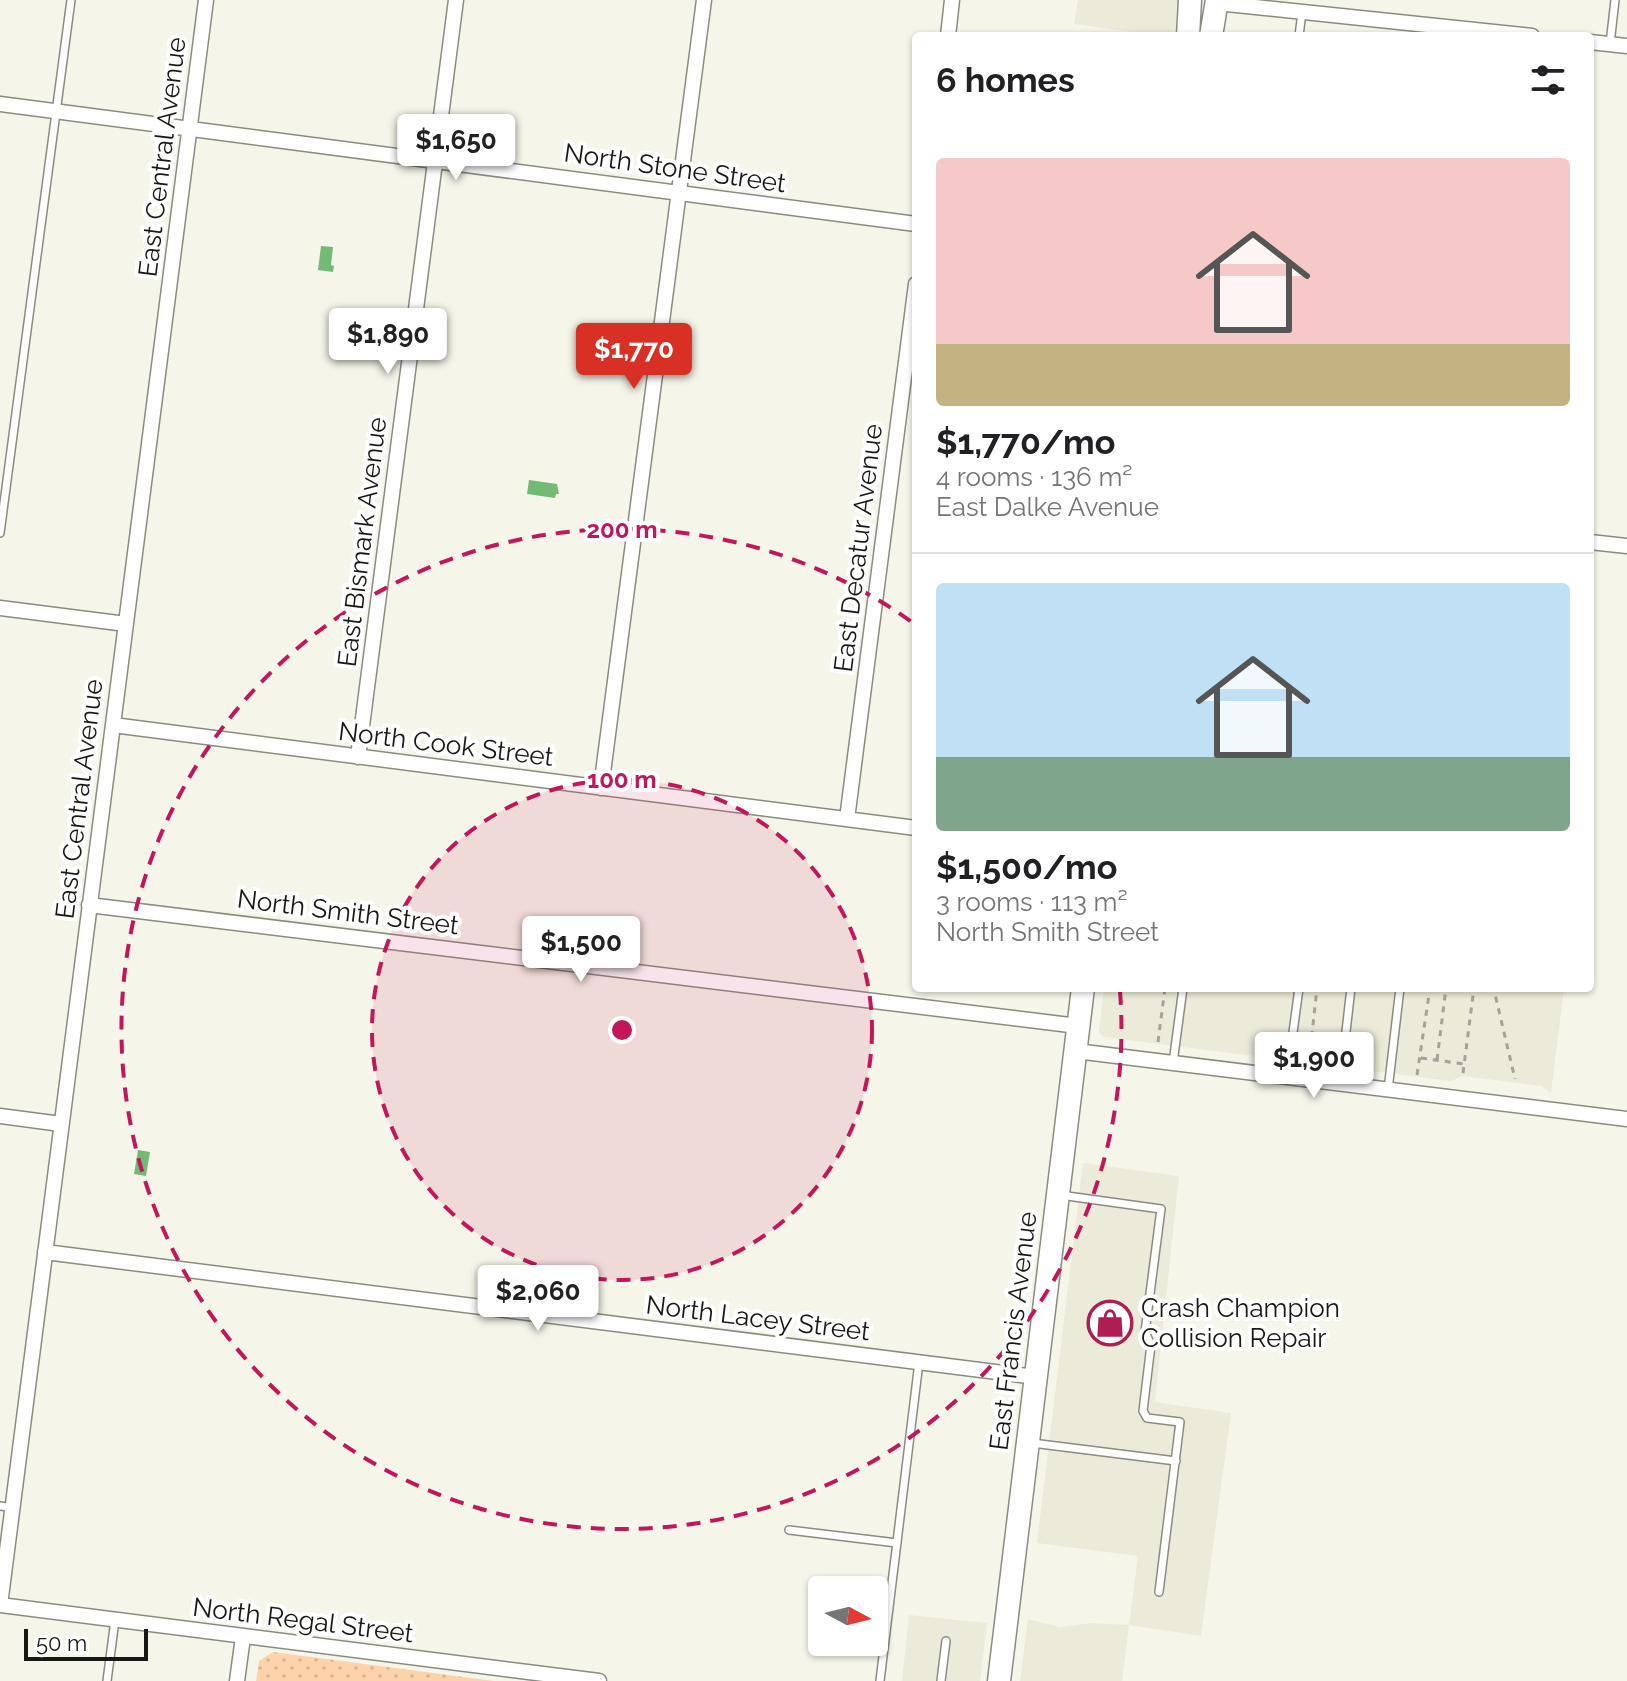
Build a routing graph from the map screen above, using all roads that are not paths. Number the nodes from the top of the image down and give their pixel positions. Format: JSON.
{"nodes":[{"id":1,"x":71,"y":0,"type":"edge"},
{"id":2,"x":206,"y":0,"type":"edge"},
{"id":3,"x":456,"y":0,"type":"edge"},
{"id":4,"x":704,"y":0,"type":"edge"},
{"id":5,"x":952,"y":0,"type":"edge"},
{"id":6,"x":1191,"y":0,"type":"edge"},
{"id":7,"x":1615,"y":0,"type":"edge"},
{"id":8,"x":1217,"y":2,"type":"edge"},
{"id":9,"x":1302,"y":12,"type":"junction"},
{"id":10,"x":948,"y":32,"type":"edge"},
{"id":11,"x":1188,"y":32,"type":"edge"},
{"id":12,"x":1212,"y":32,"type":"edge"},
{"id":13,"x":1300,"y":32,"type":"edge"},
{"id":14,"x":1494,"y":32,"type":"edge"},
{"id":15,"x":1594,"y":42,"type":"edge"},
{"id":16,"x":1610,"y":44,"type":"junction"},
{"id":17,"x":1627,"y":46,"type":"edge"},
{"id":18,"x":0,"y":104,"type":"edge"},
{"id":19,"x":56,"y":111,"type":"junction"},
{"id":20,"x":190,"y":128,"type":"junction"},
{"id":21,"x":435,"y":160,"type":"junction"},
{"id":22,"x":679,"y":193,"type":"junction"},
{"id":23,"x":912,"y":223,"type":"edge"},
{"id":24,"x":912,"y":315,"type":"edge"},
{"id":25,"x":0,"y":533,"type":"edge"},
{"id":26,"x":1594,"y":542,"type":"edge"},
{"id":27,"x":1627,"y":546,"type":"edge"},
{"id":28,"x":0,"y":608,"type":"edge"},
{"id":29,"x":126,"y":624,"type":"junction"},
{"id":30,"x":113,"y":725,"type":"junction"},
{"id":31,"x":358,"y":757,"type":"junction"},
{"id":32,"x":601,"y":788,"type":"junction"},
{"id":33,"x":847,"y":819,"type":"junction"},
{"id":34,"x":912,"y":827,"type":"edge"},
{"id":35,"x":89,"y":905,"type":"junction"},
{"id":36,"x":1082,"y":992,"type":"edge"},
{"id":37,"x":1182,"y":992,"type":"edge"},
{"id":38,"x":1298,"y":992,"type":"edge"},
{"id":39,"x":1351,"y":992,"type":"edge"},
{"id":40,"x":1400,"y":992,"type":"edge"},
{"id":41,"x":1078,"y":1026,"type":"junction"},
{"id":42,"x":1076,"y":1051,"type":"junction"},
{"id":43,"x":1173,"y":1063,"type":"junction"},
{"id":44,"x":1287,"y":1077,"type":"junction"},
{"id":45,"x":1340,"y":1084,"type":"junction"},
{"id":46,"x":1388,"y":1090,"type":"junction"},
{"id":47,"x":0,"y":1116,"type":"edge"},
{"id":48,"x":1627,"y":1119,"type":"edge"},
{"id":49,"x":61,"y":1124,"type":"junction"},
{"id":50,"x":1058,"y":1195,"type":"junction"},
{"id":51,"x":45,"y":1252,"type":"junction"},
{"id":52,"x":919,"y":1362,"type":"junction"},
{"id":53,"x":1036,"y":1377,"type":"junction"},
{"id":54,"x":1027,"y":1443,"type":"junction"},
{"id":55,"x":1176,"y":1461,"type":"junction"},
{"id":56,"x":6,"y":1507,"type":"edge"},
{"id":57,"x":789,"y":1530,"type":"dead end"},
{"id":58,"x":897,"y":1543,"type":"junction"},
{"id":59,"x":1159,"y":1592,"type":"dead end"},
{"id":60,"x":0,"y":1605,"type":"edge"},
{"id":61,"x":115,"y":1620,"type":"junction"},
{"id":62,"x":243,"y":1637,"type":"junction"},
{"id":63,"x":946,"y":1641,"type":"dead end"},
{"id":64,"x":107,"y":1681,"type":"edge"},
{"id":65,"x":237,"y":1681,"type":"edge"},
{"id":66,"x":599,"y":1681,"type":"edge"},
{"id":67,"x":880,"y":1681,"type":"edge"},
{"id":68,"x":941,"y":1681,"type":"edge"},
{"id":69,"x":999,"y":1681,"type":"edge"}],
"edges":[{"from":1,"to":19,"type":"lane"},
{"from":2,"to":20,"type":"street","name":"East Central Avenue"},
{"from":3,"to":21,"type":"street","name":"East Bismark Avenue"},
{"from":4,"to":22,"type":"street"},
{"from":5,"to":10,"type":"street"},
{"from":6,"to":8,"type":"lane"},
{"from":6,"to":11,"type":"main road"},
{"from":7,"to":16,"type":"lane"},
{"from":8,"to":9,"type":"street"},
{"from":8,"to":12,"type":"main road"},
{"from":9,"to":13,"type":"lane"},
{"from":9,"to":14,"type":"street"},
{"from":15,"to":16,"type":"street"},
{"from":16,"to":17,"type":"street"},
{"from":18,"to":19,"type":"street","name":"North Stone Street"},
{"from":19,"to":20,"type":"street","name":"North Stone Street"},
{"from":19,"to":25,"type":"lane"},
{"from":20,"to":21,"type":"street","name":"North Stone Street"},
{"from":20,"to":29,"type":"street","name":"East Central Avenue"},
{"from":21,"to":22,"type":"street","name":"North Stone Street"},
{"from":21,"to":31,"type":"street","name":"East Bismark Avenue"},
{"from":22,"to":23,"type":"street","name":"North Stone Street"},
{"from":22,"to":32,"type":"street"},
{"from":24,"to":33,"type":"street","name":"East Decatur Avenue"},
{"from":26,"to":27,"type":"street"},
{"from":28,"to":29,"type":"street"},
{"from":29,"to":30,"type":"street","name":"East Central Avenue"},
{"from":30,"to":31,"type":"street","name":"North Cook Street"},
{"from":30,"to":35,"type":"street","name":"East Central Avenue"},
{"from":31,"to":32,"type":"street","name":"North Cook Street"},
{"from":32,"to":33,"type":"street","name":"North Cook Street"},
{"from":33,"to":34,"type":"street","name":"North Cook Street"},
{"from":35,"to":41,"type":"street","name":"North Smith Street"},
{"from":35,"to":49,"type":"street","name":"East Central Avenue"},
{"from":36,"to":41,"type":"main road","name":"East Francis Avenue"},
{"from":37,"to":43,"type":"lane"},
{"from":38,"to":44,"type":"lane"},
{"from":39,"to":45,"type":"lane"},
{"from":40,"to":46,"type":"lane"},
{"from":41,"to":42,"type":"main road","name":"East Francis Avenue"},
{"from":42,"to":43,"type":"street"},
{"from":42,"to":50,"type":"main road","name":"East Francis Avenue"},
{"from":43,"to":44,"type":"street"},
{"from":44,"to":45,"type":"street"},
{"from":45,"to":46,"type":"street"},
{"from":46,"to":48,"type":"street"},
{"from":47,"to":49,"type":"street"},
{"from":49,"to":51,"type":"street","name":"East Central Avenue"},
{"from":50,"to":53,"type":"main road","name":"East Francis Avenue"},
{"from":50,"to":55,"type":"lane"},
{"from":51,"to":52,"type":"street","name":"North Lacey Street"},
{"from":51,"to":56,"type":"street","name":"East Central Avenue"},
{"from":52,"to":53,"type":"street","name":"North Lacey Street"},
{"from":52,"to":58,"type":"lane"},
{"from":53,"to":54,"type":"main road","name":"East Francis Avenue"},
{"from":54,"to":55,"type":"lane"},
{"from":54,"to":69,"type":"main road","name":"East Francis Avenue"},
{"from":55,"to":59,"type":"lane"},
{"from":56,"to":60,"type":"street","name":"East Central Avenue"},
{"from":57,"to":58,"type":"lane"},
{"from":58,"to":67,"type":"lane"},
{"from":60,"to":61,"type":"street","name":"North Regal Street"},
{"from":61,"to":62,"type":"street","name":"North Regal Street"},
{"from":61,"to":64,"type":"lane"},
{"from":62,"to":65,"type":"street"},
{"from":62,"to":66,"type":"street","name":"North Regal Street"},
{"from":63,"to":68,"type":"lane"}]}
